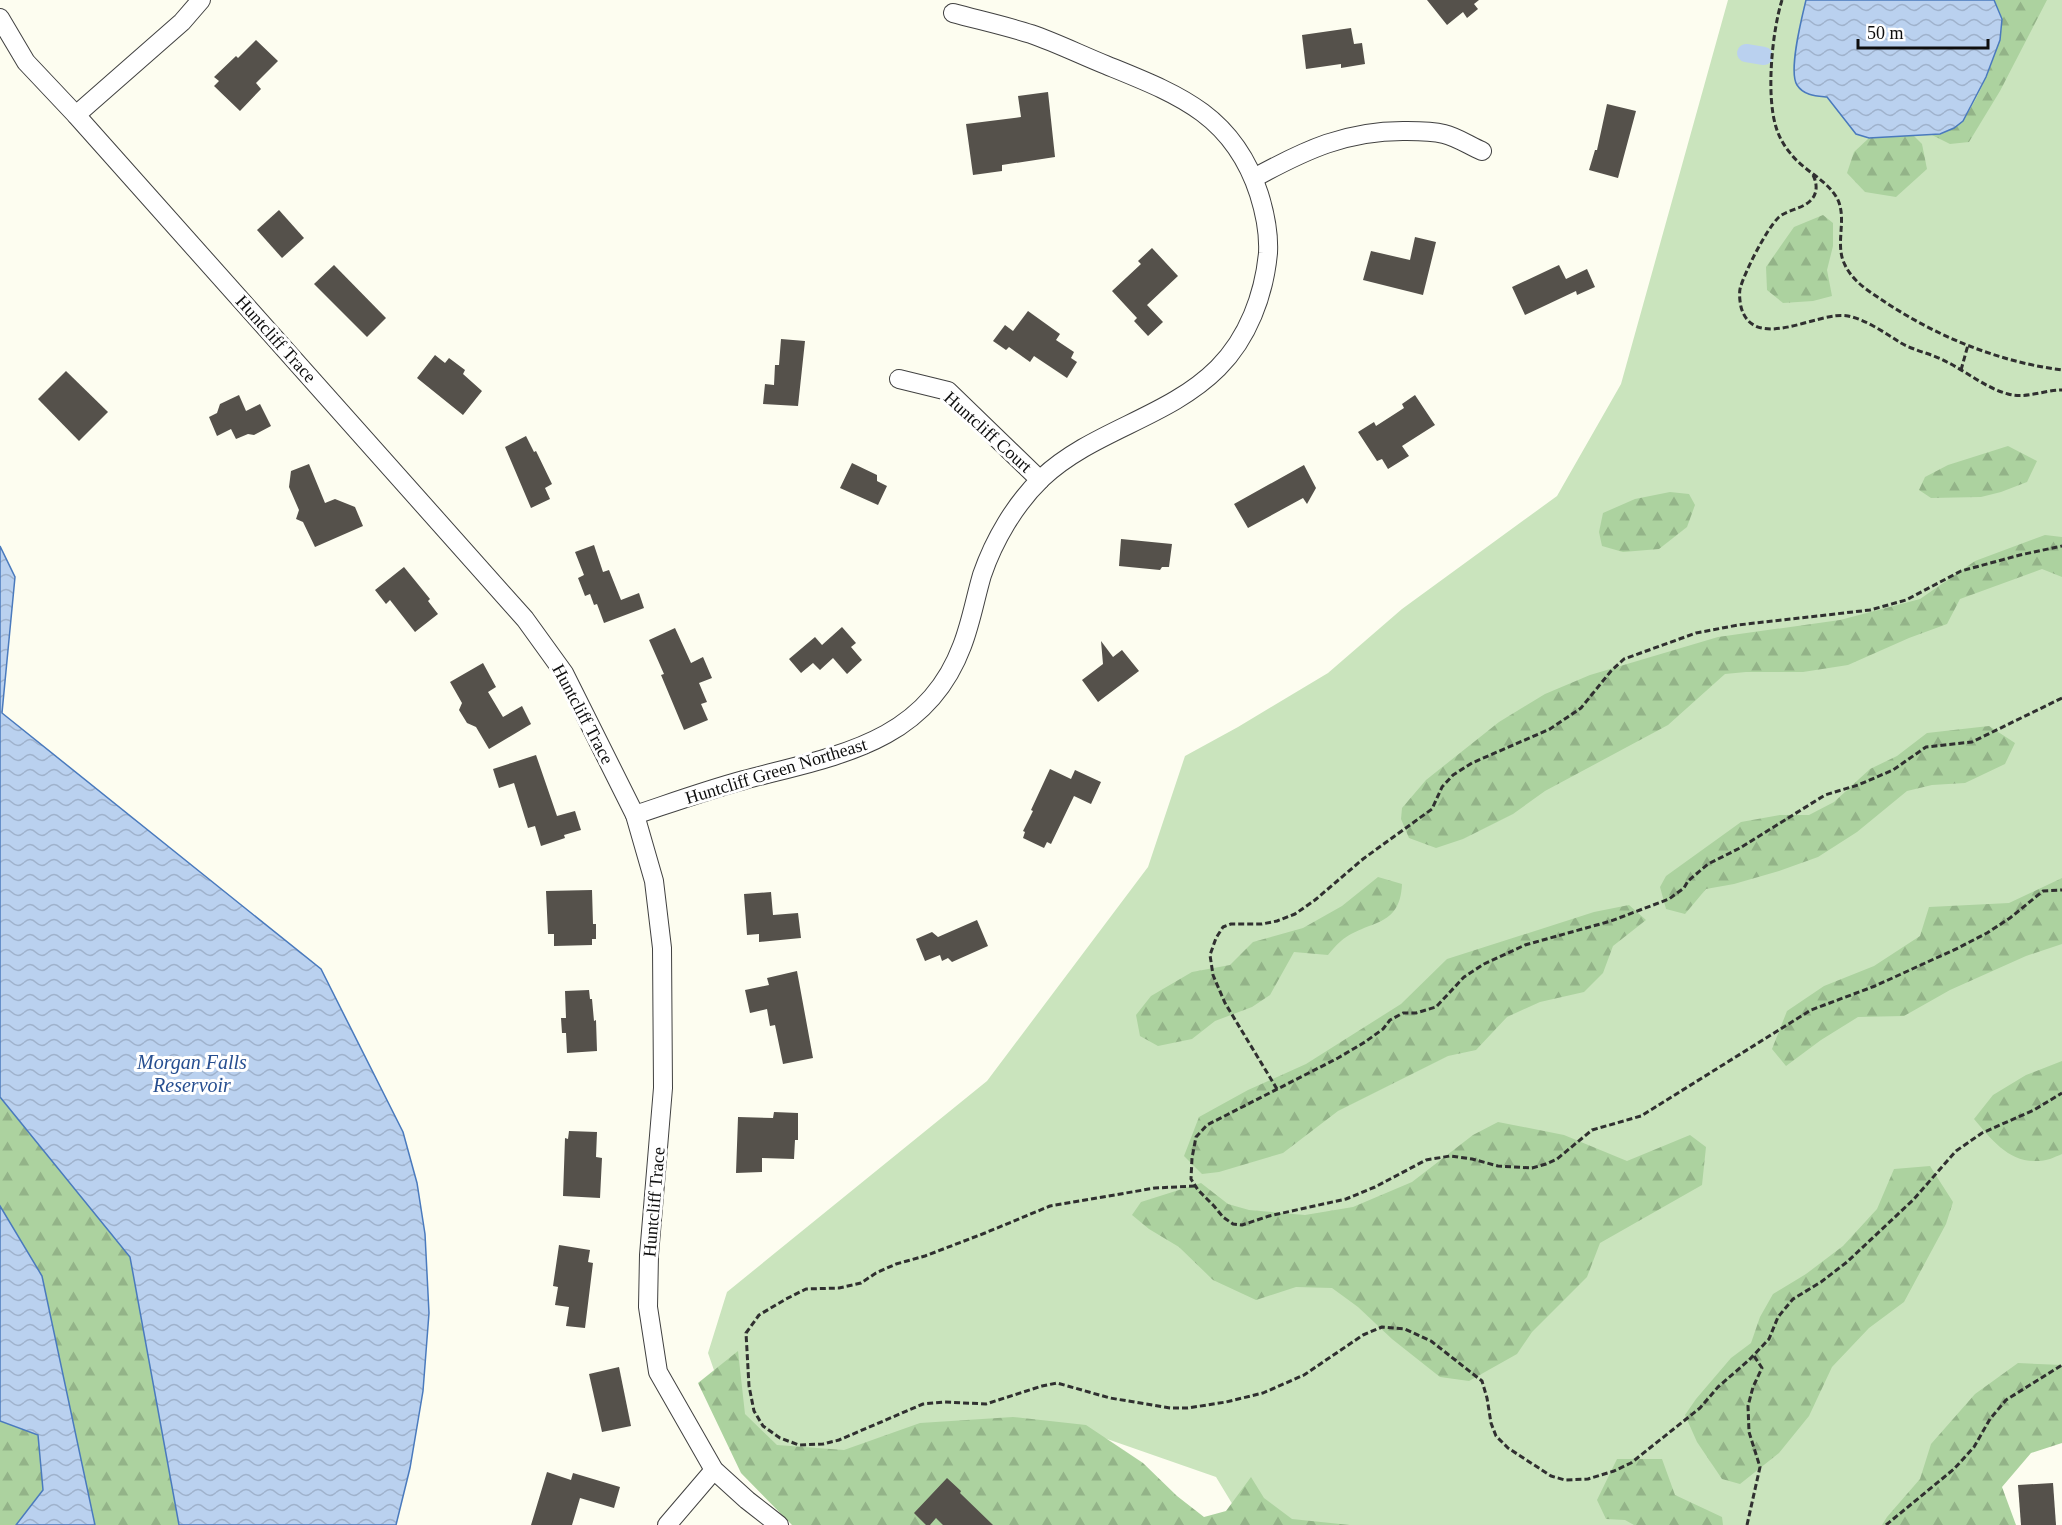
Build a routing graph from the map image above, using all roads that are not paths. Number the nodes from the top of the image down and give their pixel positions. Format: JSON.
{"nodes":[{"id":1,"x":201,"y":0,"type":"edge"},
{"id":2,"x":953,"y":13,"type":"dead end"},
{"id":3,"x":0,"y":18,"type":"edge"},
{"id":4,"x":76,"y":115,"type":"junction"},
{"id":5,"x":1482,"y":152,"type":"dead end"},
{"id":6,"x":1254,"y":178,"type":"junction"},
{"id":7,"x":899,"y":379,"type":"dead end"},
{"id":8,"x":1040,"y":480,"type":"junction"},
{"id":9,"x":635,"y":815,"type":"junction"},
{"id":10,"x":714,"y":1470,"type":"junction"},
{"id":11,"x":668,"y":1525,"type":"edge"},
{"id":12,"x":780,"y":1525,"type":"edge"}],
"edges":[{"from":1,"to":4,"type":"street"},
{"from":2,"to":6,"type":"street","name":"Huntcliff Green Northeast"},
{"from":3,"to":4,"type":"street","name":"Huntcliff Trace"},
{"from":4,"to":9,"type":"street","name":"Huntcliff Trace"},
{"from":5,"to":6,"type":"street"},
{"from":6,"to":8,"type":"street","name":"Huntcliff Green Northeast"},
{"from":7,"to":8,"type":"street","name":"Huntcliff Court"},
{"from":8,"to":9,"type":"street","name":"Huntcliff Green Northeast"},
{"from":9,"to":10,"type":"street","name":"Huntcliff Trace"},
{"from":10,"to":11,"type":"street"},
{"from":10,"to":12,"type":"street","name":"Huntcliff Trace"}]}
